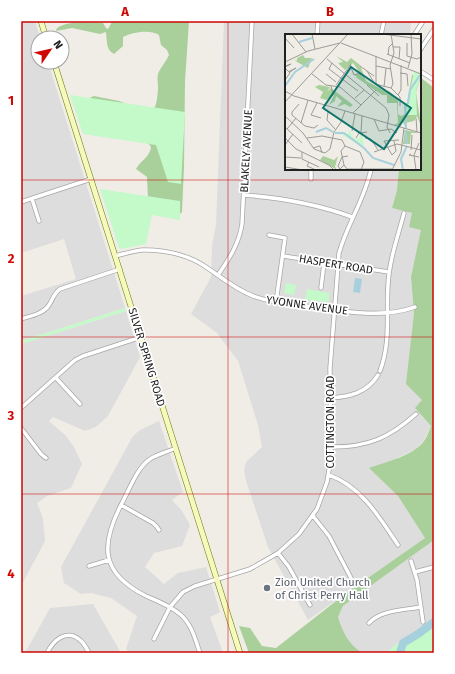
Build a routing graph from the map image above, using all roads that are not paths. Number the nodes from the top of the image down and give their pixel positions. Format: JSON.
{"nodes":[{"id":1,"x":252,"y":21,"type":"edge"},
{"id":2,"x":318,"y":21,"type":"edge"},
{"id":3,"x":384,"y":21,"type":"edge"},
{"id":4,"x":421,"y":21,"type":"edge"},
{"id":5,"x":434,"y":29,"type":"edge"},
{"id":6,"x":317,"y":34,"type":"edge"},
{"id":7,"x":381,"y":34,"type":"edge"},
{"id":8,"x":415,"y":34,"type":"edge"},
{"id":9,"x":422,"y":44,"type":"edge"},
{"id":10,"x":57,"y":70,"type":"edge"},
{"id":11,"x":421,"y":72,"type":"edge"},
{"id":12,"x":434,"y":80,"type":"edge"},
{"id":13,"x":311,"y":170,"type":"edge"},
{"id":14,"x":371,"y":170,"type":"edge"},
{"id":15,"x":311,"y":178,"type":"dead end"},
{"id":16,"x":91,"y":180,"type":"junction"},
{"id":17,"x":244,"y":195,"type":"junction"},
{"id":18,"x":32,"y":199,"type":"junction"},
{"id":19,"x":21,"y":202,"type":"edge"},
{"id":20,"x":404,"y":213,"type":"dead end"},
{"id":21,"x":352,"y":217,"type":"junction"},
{"id":22,"x":39,"y":221,"type":"dead end"},
{"id":23,"x":269,"y":235,"type":"dead end"},
{"id":24,"x":115,"y":256,"type":"junction"},
{"id":25,"x":283,"y":256,"type":"junction"},
{"id":26,"x":324,"y":263,"type":"junction"},
{"id":27,"x":338,"y":264,"type":"junction"},
{"id":28,"x":120,"y":269,"type":"junction"},
{"id":29,"x":389,"y":272,"type":"junction"},
{"id":30,"x":218,"y":275,"type":"junction"},
{"id":31,"x":321,"y":288,"type":"dead end"},
{"id":32,"x":276,"y":302,"type":"junction"},
{"id":33,"x":415,"y":308,"type":"dead end"},
{"id":34,"x":334,"y":310,"type":"junction"},
{"id":35,"x":388,"y":314,"type":"junction"},
{"id":36,"x":21,"y":319,"type":"edge"},
{"id":37,"x":141,"y":337,"type":"junction"},
{"id":38,"x":380,"y":371,"type":"dead end"},
{"id":39,"x":378,"y":375,"type":"dead end"},
{"id":40,"x":56,"y":378,"type":"junction"},
{"id":41,"x":330,"y":398,"type":"junction"},
{"id":42,"x":80,"y":404,"type":"dead end"},
{"id":43,"x":21,"y":408,"type":"edge"},
{"id":44,"x":416,"y":414,"type":"dead end"},
{"id":45,"x":21,"y":428,"type":"edge"},
{"id":46,"x":332,"y":447,"type":"junction"},
{"id":47,"x":176,"y":448,"type":"junction"},
{"id":48,"x":46,"y":458,"type":"dead end"},
{"id":49,"x":329,"y":474,"type":"junction"},
{"id":50,"x":121,"y":505,"type":"junction"},
{"id":51,"x":313,"y":516,"type":"junction"},
{"id":52,"x":159,"y":530,"type":"dead end"},
{"id":53,"x":398,"y":545,"type":"dead end"},
{"id":54,"x":278,"y":552,"type":"junction"},
{"id":55,"x":109,"y":560,"type":"junction"},
{"id":56,"x":411,"y":561,"type":"dead end"},
{"id":57,"x":89,"y":566,"type":"dead end"},
{"id":58,"x":434,"y":567,"type":"edge"},
{"id":59,"x":415,"y":572,"type":"junction"},
{"id":60,"x":352,"y":578,"type":"dead end"},
{"id":61,"x":217,"y":580,"type":"junction"},
{"id":62,"x":310,"y":604,"type":"dead end"},
{"id":63,"x":170,"y":607,"type":"junction"},
{"id":64,"x":421,"y":607,"type":"junction"},
{"id":65,"x":423,"y":622,"type":"dead end"},
{"id":66,"x":369,"y":623,"type":"dead end"},
{"id":67,"x":154,"y":639,"type":"dead end"},
{"id":68,"x":47,"y":653,"type":"edge"},
{"id":69,"x":89,"y":653,"type":"edge"},
{"id":70,"x":200,"y":653,"type":"edge"},
{"id":71,"x":240,"y":653,"type":"edge"}],
"edges":[{"from":1,"to":17,"type":"street","name":"BLAKELY AVENUE"},
{"from":2,"to":6,"type":"street"},
{"from":3,"to":7,"type":"street"},
{"from":4,"to":8,"type":"street"},
{"from":5,"to":9,"type":"street"},
{"from":10,"to":16,"type":"main road","name":"SILVER SPRING ROAD"},
{"from":11,"to":12,"type":"street"},
{"from":13,"to":15,"type":"street"},
{"from":14,"to":21,"type":"street","name":"COTTINGTON ROAD"},
{"from":16,"to":18,"type":"street"},
{"from":16,"to":24,"type":"main road","name":"SILVER SPRING ROAD"},
{"from":17,"to":21,"type":"street"},
{"from":17,"to":30,"type":"street","name":"BLAKELY AVENUE"},
{"from":18,"to":19,"type":"street"},
{"from":18,"to":22,"type":"street"},
{"from":20,"to":29,"type":"street"},
{"from":21,"to":27,"type":"street","name":"COTTINGTON ROAD"},
{"from":23,"to":25,"type":"street"},
{"from":24,"to":28,"type":"main road","name":"SILVER SPRING ROAD"},
{"from":24,"to":30,"type":"street","name":"YVONNE AVENUE"},
{"from":25,"to":26,"type":"street","name":"HASPERT ROAD"},
{"from":25,"to":32,"type":"street"},
{"from":26,"to":27,"type":"street","name":"HASPERT ROAD"},
{"from":26,"to":31,"type":"street"},
{"from":27,"to":29,"type":"street","name":"HASPERT ROAD"},
{"from":27,"to":34,"type":"street","name":"COTTINGTON ROAD"},
{"from":28,"to":36,"type":"street"},
{"from":28,"to":37,"type":"main road","name":"SILVER SPRING ROAD"},
{"from":29,"to":35,"type":"street"},
{"from":30,"to":32,"type":"street","name":"YVONNE AVENUE"},
{"from":32,"to":34,"type":"street","name":"YVONNE AVENUE"},
{"from":33,"to":35,"type":"street","name":"YVONNE AVENUE"},
{"from":34,"to":35,"type":"street","name":"YVONNE AVENUE"},
{"from":34,"to":41,"type":"street","name":"COTTINGTON ROAD"},
{"from":35,"to":38,"type":"street"},
{"from":37,"to":40,"type":"street"},
{"from":37,"to":47,"type":"main road","name":"SILVER SPRING ROAD"},
{"from":39,"to":41,"type":"street"},
{"from":40,"to":42,"type":"street"},
{"from":40,"to":43,"type":"street"},
{"from":41,"to":46,"type":"street","name":"COTTINGTON ROAD"},
{"from":44,"to":46,"type":"street"},
{"from":45,"to":48,"type":"street"},
{"from":46,"to":49,"type":"street","name":"COTTINGTON ROAD"},
{"from":47,"to":50,"type":"street"},
{"from":47,"to":61,"type":"main road","name":"SILVER SPRING ROAD"},
{"from":49,"to":51,"type":"street","name":"COTTINGTON ROAD"},
{"from":49,"to":53,"type":"street"},
{"from":50,"to":52,"type":"street"},
{"from":50,"to":55,"type":"street"},
{"from":51,"to":54,"type":"street","name":"COTTINGTON ROAD"},
{"from":51,"to":60,"type":"street"},
{"from":54,"to":61,"type":"street","name":"COTTINGTON ROAD"},
{"from":54,"to":62,"type":"street"},
{"from":55,"to":57,"type":"street"},
{"from":55,"to":63,"type":"street"},
{"from":56,"to":59,"type":"street"},
{"from":58,"to":59,"type":"street"},
{"from":59,"to":64,"type":"street"},
{"from":61,"to":63,"type":"street","name":"COTTINGTON ROAD"},
{"from":61,"to":71,"type":"main road","name":"SILVER SPRING ROAD"},
{"from":63,"to":67,"type":"street","name":"COTTINGTON ROAD"},
{"from":63,"to":70,"type":"street"},
{"from":64,"to":65,"type":"street"},
{"from":64,"to":66,"type":"street"},
{"from":68,"to":69,"type":"street"}]}
